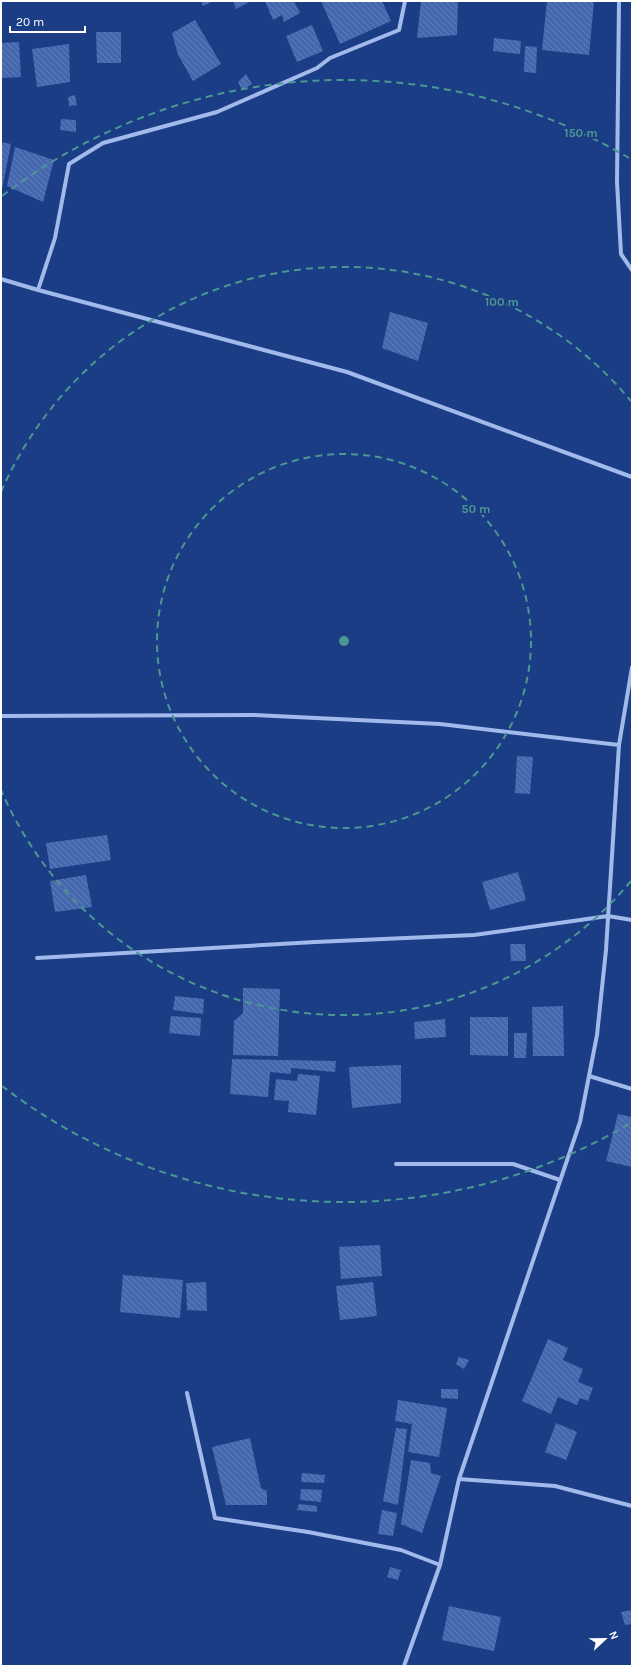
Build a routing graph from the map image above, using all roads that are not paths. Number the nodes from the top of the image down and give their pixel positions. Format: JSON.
{"nodes":[{"id":1,"x":405,"y":1,"type":"edge"},
{"id":2,"x":619,"y":1,"type":"edge"},
{"id":3,"x":632,"y":270,"type":"edge"},
{"id":4,"x":1,"y":279,"type":"edge"},
{"id":5,"x":38,"y":290,"type":"junction"},
{"id":6,"x":632,"y":477,"type":"edge"},
{"id":7,"x":632,"y":667,"type":"edge"},
{"id":8,"x":1,"y":716,"type":"edge"},
{"id":9,"x":619,"y":745,"type":"junction"},
{"id":10,"x":608,"y":916,"type":"junction"},
{"id":11,"x":632,"y":920,"type":"edge"},
{"id":12,"x":37,"y":958,"type":"dead end"},
{"id":13,"x":589,"y":1076,"type":"junction"},
{"id":14,"x":632,"y":1089,"type":"edge"},
{"id":15,"x":396,"y":1164,"type":"dead end"},
{"id":16,"x":560,"y":1180,"type":"junction"},
{"id":17,"x":187,"y":1393,"type":"dead end"},
{"id":18,"x":459,"y":1479,"type":"junction"},
{"id":19,"x":632,"y":1506,"type":"edge"},
{"id":20,"x":440,"y":1565,"type":"junction"},
{"id":21,"x":404,"y":1666,"type":"edge"}],
"edges":[{"from":1,"to":5,"type":"street"},
{"from":2,"to":3,"type":"street"},
{"from":4,"to":5,"type":"street"},
{"from":5,"to":6,"type":"street"},
{"from":7,"to":9,"type":"street"},
{"from":8,"to":9,"type":"street"},
{"from":9,"to":10,"type":"street"},
{"from":10,"to":11,"type":"street"},
{"from":10,"to":12,"type":"street"},
{"from":10,"to":13,"type":"street"},
{"from":13,"to":14,"type":"street"},
{"from":13,"to":16,"type":"street"},
{"from":15,"to":16,"type":"street"},
{"from":16,"to":18,"type":"street"},
{"from":17,"to":20,"type":"street"},
{"from":18,"to":19,"type":"street"},
{"from":18,"to":20,"type":"street"},
{"from":20,"to":21,"type":"street"}]}
